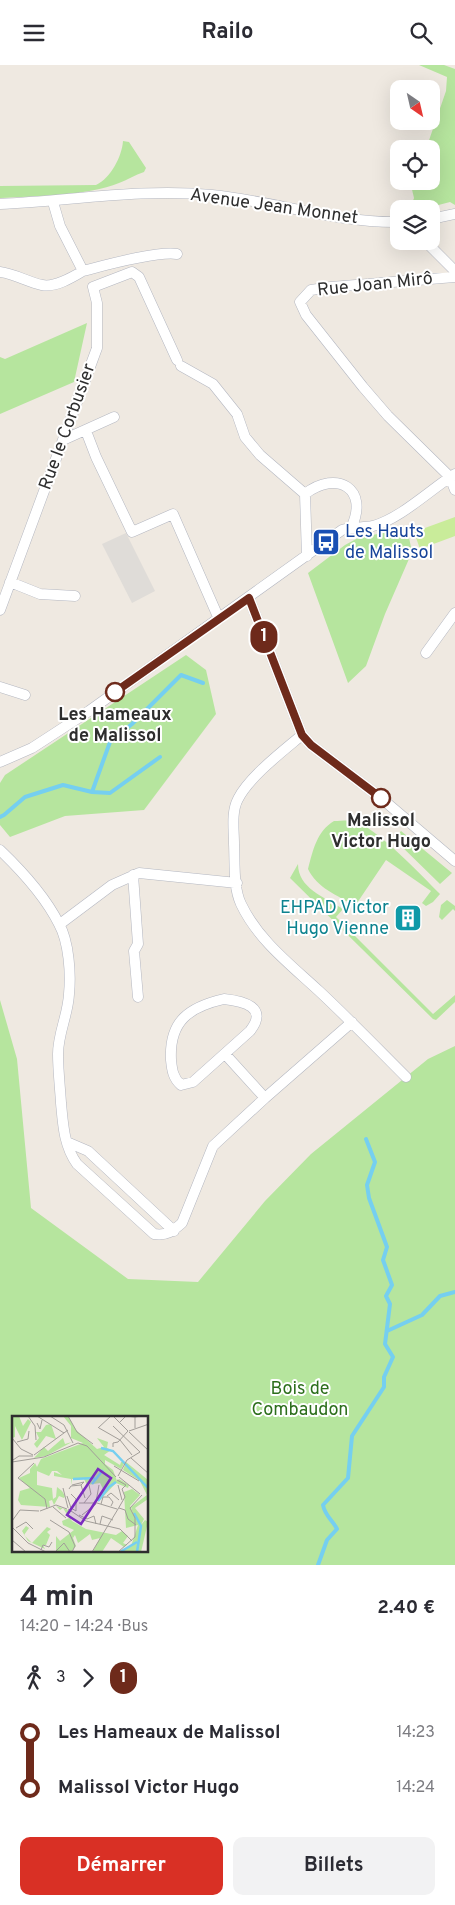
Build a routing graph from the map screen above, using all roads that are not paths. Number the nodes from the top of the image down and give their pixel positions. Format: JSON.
{"nodes":[{"id":1,"x":53,"y":202,"type":"junction"},
{"id":2,"x":0,"y":204,"type":"edge"},
{"id":3,"x":455,"y":214,"type":"edge"},
{"id":4,"x":440,"y":217,"type":"edge"},
{"id":5,"x":390,"y":221,"type":"edge"},
{"id":6,"x":434,"y":250,"type":"edge"},
{"id":7,"x":177,"y":255,"type":"dead end"},
{"id":8,"x":83,"y":271,"type":"junction"},
{"id":9,"x":455,"y":271,"type":"edge"},
{"id":10,"x":0,"y":273,"type":"edge"},
{"id":11,"x":455,"y":277,"type":"edge"},
{"id":12,"x":114,"y":417,"type":"dead end"},
{"id":13,"x":86,"y":431,"type":"junction"},
{"id":14,"x":63,"y":440,"type":"junction"},
{"id":15,"x":453,"y":475,"type":"edge"},
{"id":16,"x":455,"y":490,"type":"edge"},
{"id":17,"x":305,"y":494,"type":"junction"},
{"id":18,"x":350,"y":528,"type":"junction"},
{"id":19,"x":307,"y":555,"type":"junction"},
{"id":20,"x":10,"y":582,"type":"junction"},
{"id":21,"x":75,"y":596,"type":"dead end"},
{"id":22,"x":249,"y":598,"type":"junction"},
{"id":23,"x":0,"y":610,"type":"edge"},
{"id":24,"x":455,"y":613,"type":"edge"},
{"id":25,"x":219,"y":619,"type":"junction"},
{"id":26,"x":426,"y":653,"type":"dead end"},
{"id":27,"x":0,"y":687,"type":"edge"},
{"id":28,"x":24,"y":695,"type":"dead end"},
{"id":29,"x":302,"y":735,"type":"junction"},
{"id":30,"x":0,"y":761,"type":"edge"},
{"id":31,"x":0,"y":850,"type":"edge"},
{"id":32,"x":455,"y":861,"type":"edge"},
{"id":33,"x":133,"y":875,"type":"junction"},
{"id":34,"x":237,"y":883,"type":"junction"},
{"id":35,"x":60,"y":924,"type":"junction"},
{"id":36,"x":138,"y":997,"type":"dead end"},
{"id":37,"x":352,"y":1022,"type":"junction"},
{"id":38,"x":225,"y":1054,"type":"junction"},
{"id":39,"x":406,"y":1077,"type":"dead end"},
{"id":40,"x":265,"y":1098,"type":"junction"},
{"id":41,"x":67,"y":1142,"type":"junction"},
{"id":42,"x":174,"y":1231,"type":"junction"}],
"edges":[{"from":1,"to":2,"type":"street","name":"Avenue Jean Monnet"},
{"from":1,"to":5,"type":"street","name":"Avenue Jean Monnet"},
{"from":1,"to":8,"type":"street"},
{"from":3,"to":4,"type":"street"},
{"from":6,"to":9,"type":"street","name":"Rue Joan Mirô"},
{"from":7,"to":8,"type":"street"},
{"from":8,"to":10,"type":"street"},
{"from":11,"to":15,"type":"street","name":"Rue Joan Mirô"},
{"from":12,"to":13,"type":"street"},
{"from":13,"to":14,"type":"street"},
{"from":13,"to":25,"type":"street"},
{"from":14,"to":17,"type":"street","name":"Rue le Corbusier"},
{"from":14,"to":20,"type":"street","name":"Rue le Corbusier"},
{"from":15,"to":16,"type":"street"},
{"from":15,"to":18,"type":"street"},
{"from":17,"to":18,"type":"street"},
{"from":17,"to":19,"type":"street"},
{"from":18,"to":19,"type":"street"},
{"from":19,"to":22,"type":"street"},
{"from":20,"to":21,"type":"street"},
{"from":20,"to":23,"type":"street","name":"Rue le Corbusier"},
{"from":22,"to":25,"type":"street"},
{"from":22,"to":29,"type":"street"},
{"from":24,"to":26,"type":"street"},
{"from":25,"to":30,"type":"street"},
{"from":27,"to":28,"type":"street"},
{"from":29,"to":32,"type":"street"},
{"from":29,"to":34,"type":"street"},
{"from":31,"to":35,"type":"street"},
{"from":33,"to":34,"type":"street"},
{"from":33,"to":35,"type":"street"},
{"from":33,"to":36,"type":"street"},
{"from":34,"to":37,"type":"street"},
{"from":35,"to":41,"type":"street"},
{"from":37,"to":39,"type":"street"},
{"from":37,"to":40,"type":"street"},
{"from":38,"to":38,"type":"street"},
{"from":38,"to":40,"type":"street"},
{"from":40,"to":42,"type":"street"},
{"from":41,"to":42,"type":"street"},
{"from":41,"to":42,"type":"street"}]}
